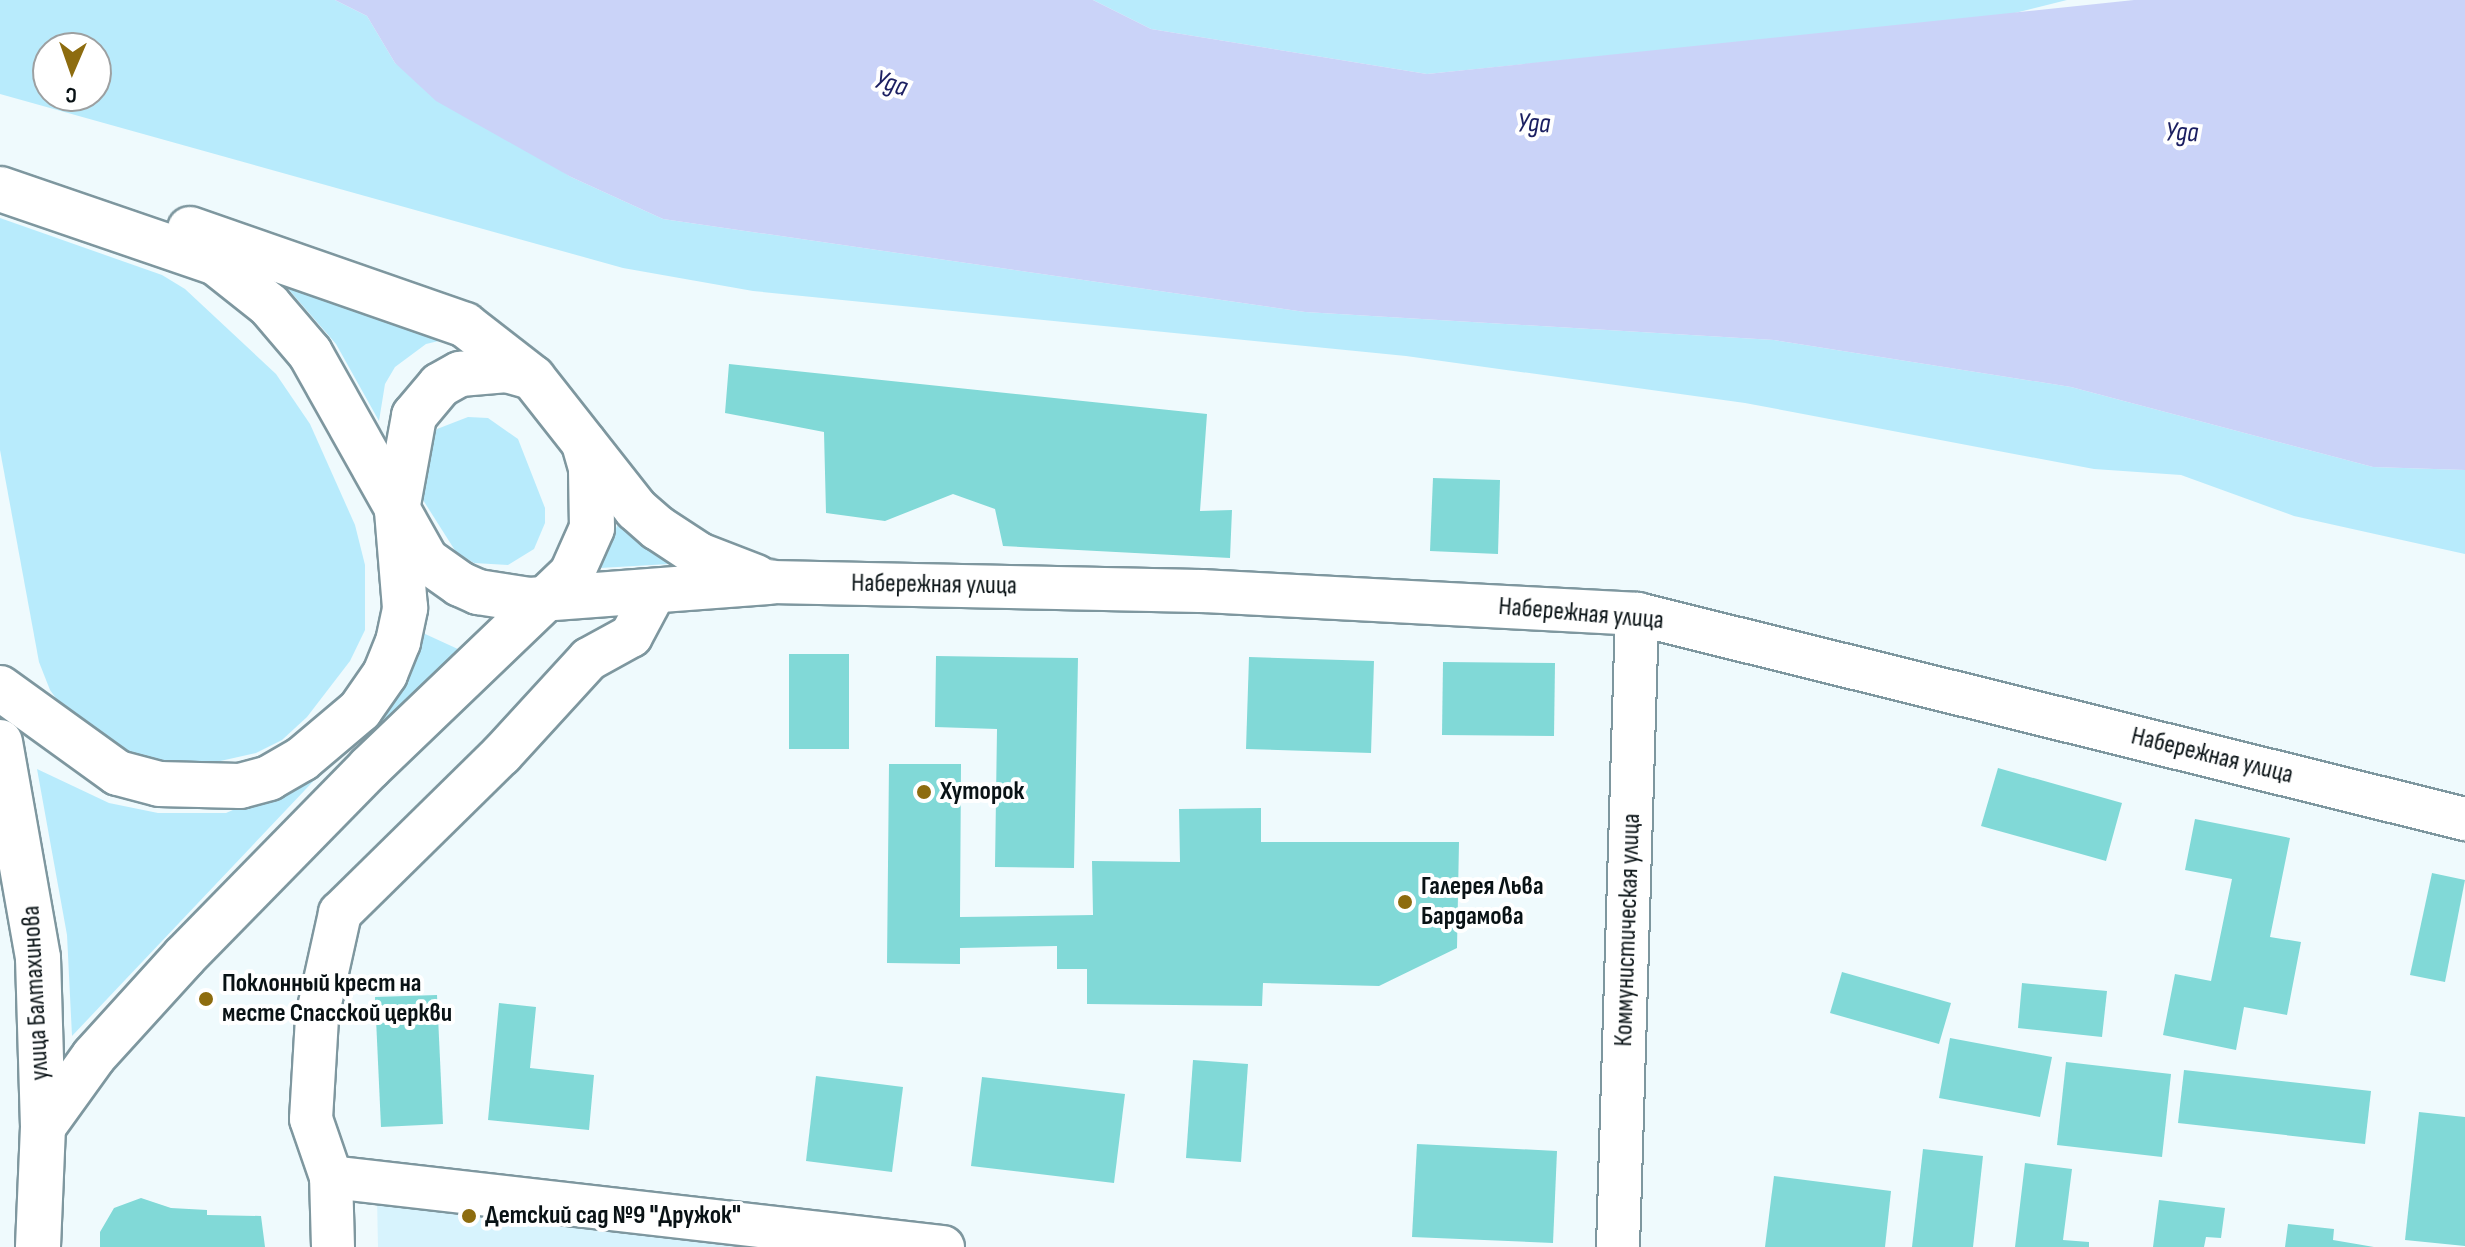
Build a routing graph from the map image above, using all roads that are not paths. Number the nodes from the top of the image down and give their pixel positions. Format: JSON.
{"nodes":[{"id":1,"x":0,"y":166,"type":"edge"},
{"id":2,"x":0,"y":189,"type":"edge"},
{"id":3,"x":533,"y":378,"type":"junction"},
{"id":4,"x":584,"y":443,"type":"junction"},
{"id":5,"x":397,"y":510,"type":"junction"},
{"id":6,"x":769,"y":582,"type":"junction"},
{"id":7,"x":655,"y":591,"type":"junction"},
{"id":8,"x":554,"y":595,"type":"junction"},
{"id":9,"x":1637,"y":614,"type":"junction"},
{"id":10,"x":0,"y":688,"type":"edge"},
{"id":11,"x":0,"y":742,"type":"edge"},
{"id":12,"x":2465,"y":819,"type":"edge"},
{"id":13,"x":43,"y":1127,"type":"junction"},
{"id":14,"x":331,"y":1177,"type":"junction"},
{"id":15,"x":38,"y":1247,"type":"edge"},
{"id":16,"x":333,"y":1247,"type":"edge"},
{"id":17,"x":943,"y":1247,"type":"edge"},
{"id":18,"x":1618,"y":1247,"type":"edge"}],
"edges":[{"from":1,"to":3,"type":"main road"},
{"from":2,"to":5,"type":"main road"},
{"from":3,"to":4,"type":"main road"},
{"from":3,"to":5,"type":"main road"},
{"from":4,"to":6,"type":"main road"},
{"from":4,"to":8,"type":"main road"},
{"from":5,"to":8,"type":"main road"},
{"from":5,"to":10,"type":"main road"},
{"from":6,"to":7,"type":"main road"},
{"from":6,"to":9,"type":"street","name":"Набережная улица"},
{"from":7,"to":8,"type":"main road"},
{"from":7,"to":14,"type":"street"},
{"from":8,"to":13,"type":"main road"},
{"from":9,"to":12,"type":"street","name":"Набережная улица"},
{"from":9,"to":18,"type":"street","name":"Коммунистическая улица"},
{"from":11,"to":13,"type":"main road","name":"улица Балтахинова"},
{"from":13,"to":15,"type":"main road","name":"улица Балтахинова"},
{"from":14,"to":16,"type":"street"},
{"from":14,"to":17,"type":"street"}]}
